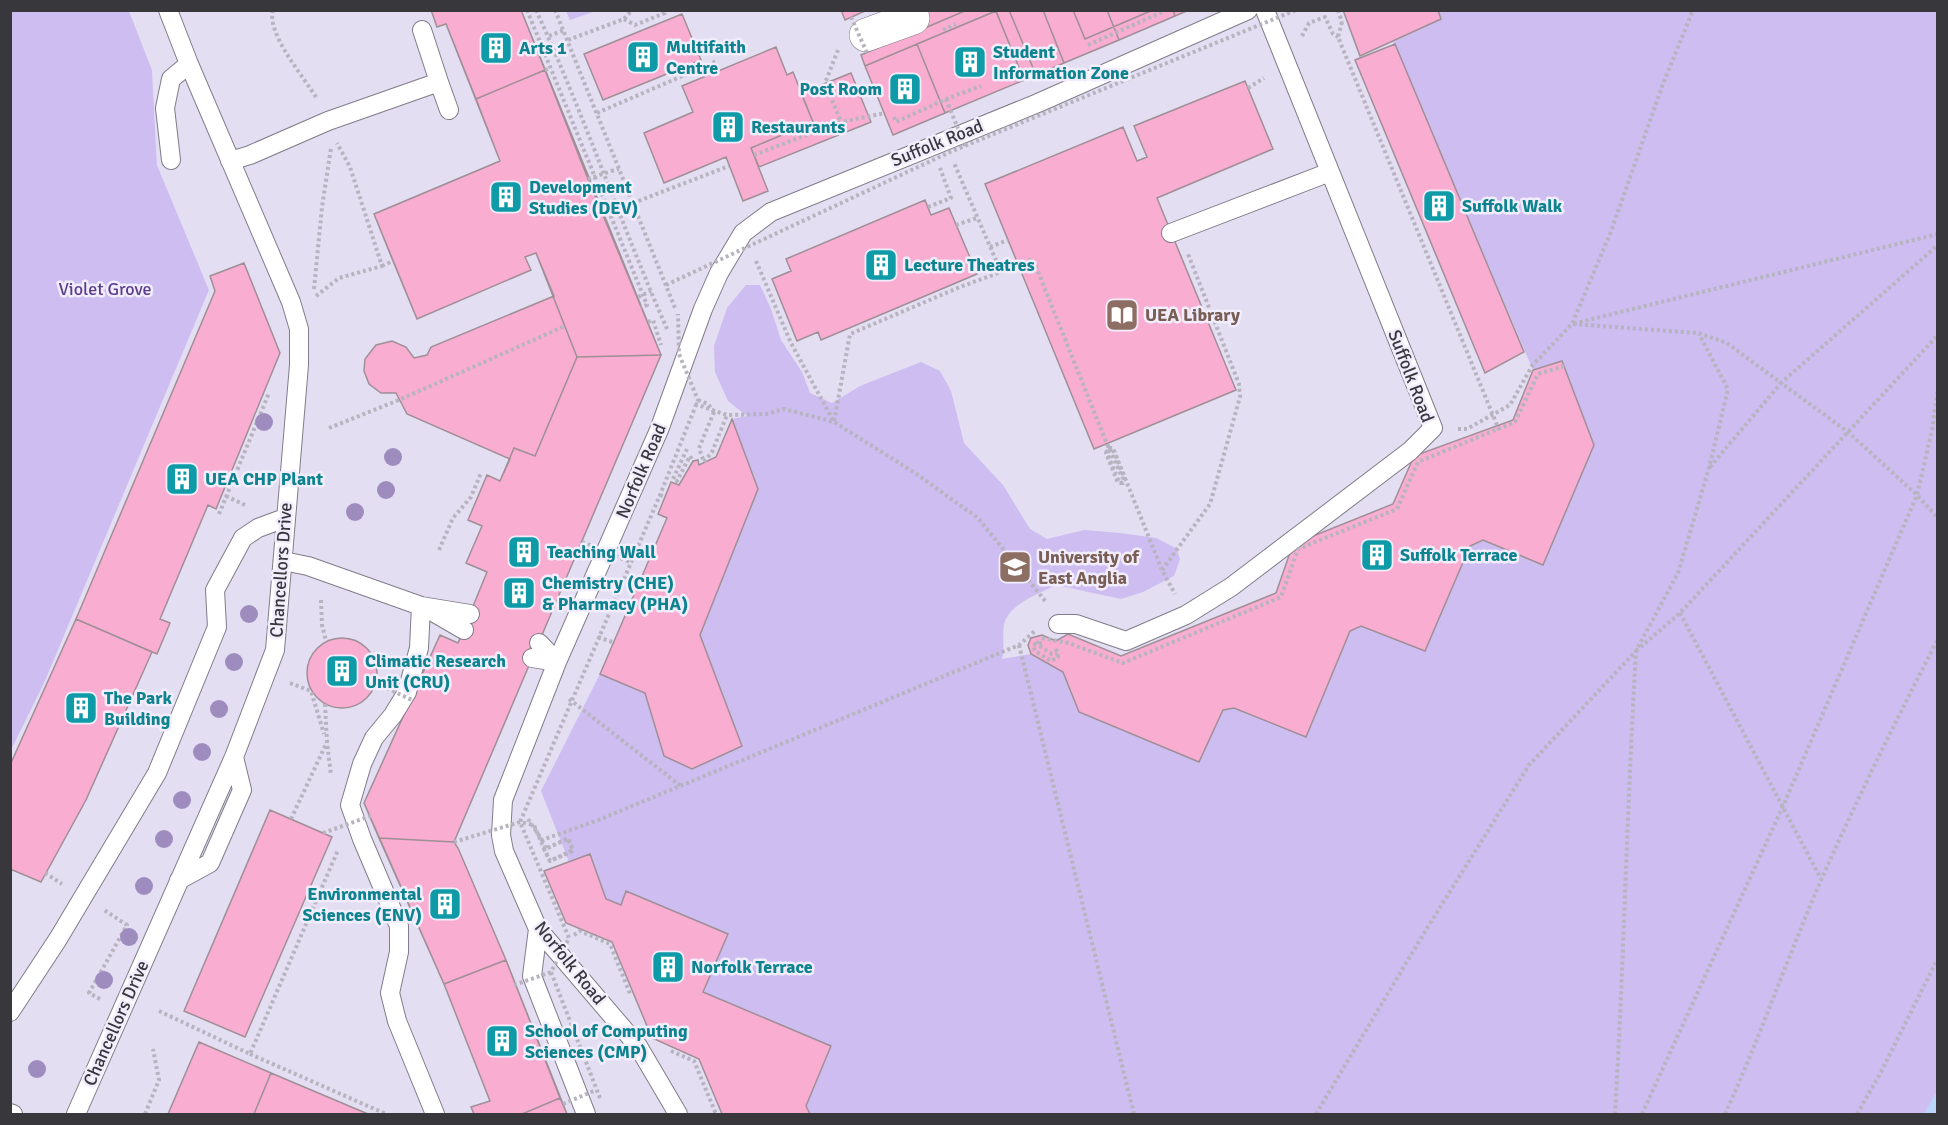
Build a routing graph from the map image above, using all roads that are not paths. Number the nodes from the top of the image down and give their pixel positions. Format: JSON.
{"nodes":[{"id":1,"x":168,"y":10,"type":"edge"},
{"id":2,"x":1248,"y":10,"type":"edge"},
{"id":3,"x":1265,"y":10,"type":"edge"},
{"id":4,"x":913,"y":18,"type":"dead end"},
{"id":5,"x":422,"y":30,"type":"dead end"},
{"id":6,"x":856,"y":38,"type":"road end"},
{"id":7,"x":189,"y":64,"type":"junction"},
{"id":8,"x":439,"y":82,"type":"junction"},
{"id":9,"x":449,"y":110,"type":"dead end"},
{"id":10,"x":171,"y":160,"type":"dead end"},
{"id":11,"x":230,"y":161,"type":"junction"},
{"id":12,"x":1330,"y":172,"type":"junction"},
{"id":13,"x":1175,"y":232,"type":"road end"},
{"id":14,"x":692,"y":344,"type":"joint"},
{"id":15,"x":285,"y":518,"type":"junction"},
{"id":16,"x":283,"y":561,"type":"junction"},
{"id":17,"x":421,"y":606,"type":"junction"},
{"id":18,"x":467,"y":622,"type":"dead end"},
{"id":19,"x":1058,"y":624,"type":"dead end"},
{"id":20,"x":535,"y":651,"type":"dead end"},
{"id":21,"x":557,"y":662,"type":"junction"},
{"id":22,"x":538,"y":929,"type":"junction"},
{"id":23,"x":10,"y":1012,"type":"edge"},
{"id":24,"x":76,"y":1114,"type":"edge"},
{"id":25,"x":435,"y":1114,"type":"edge"},
{"id":26,"x":586,"y":1114,"type":"edge"},
{"id":27,"x":678,"y":1114,"type":"edge"}],
"edges":[{"from":1,"to":7,"type":"lane","name":"Chancellors Drive"},
{"from":2,"to":14,"type":"lane","name":"Suffolk Road"},
{"from":3,"to":12,"type":"lane","name":"Suffolk Road"},
{"from":4,"to":6,"type":"street"},
{"from":5,"to":8,"type":"lane"},
{"from":7,"to":10,"type":"lane"},
{"from":7,"to":11,"type":"lane","name":"Chancellors Drive"},
{"from":8,"to":9,"type":"lane"},
{"from":8,"to":11,"type":"lane"},
{"from":11,"to":15,"type":"lane","name":"Chancellors Drive"},
{"from":12,"to":13,"type":"lane"},
{"from":12,"to":19,"type":"lane","name":"Suffolk Road"},
{"from":14,"to":21,"type":"lane","name":"Norfolk Road"},
{"from":15,"to":16,"type":"lane","name":"Chancellors Drive"},
{"from":15,"to":23,"type":"lane"},
{"from":16,"to":17,"type":"lane"},
{"from":16,"to":24,"type":"lane","name":"Chancellors Drive"},
{"from":17,"to":18,"type":"lane"},
{"from":17,"to":25,"type":"lane"},
{"from":20,"to":21,"type":"lane"},
{"from":21,"to":22,"type":"lane","name":"Norfolk Road"},
{"from":22,"to":26,"type":"lane"},
{"from":22,"to":27,"type":"lane","name":"Norfolk Road"}]}
